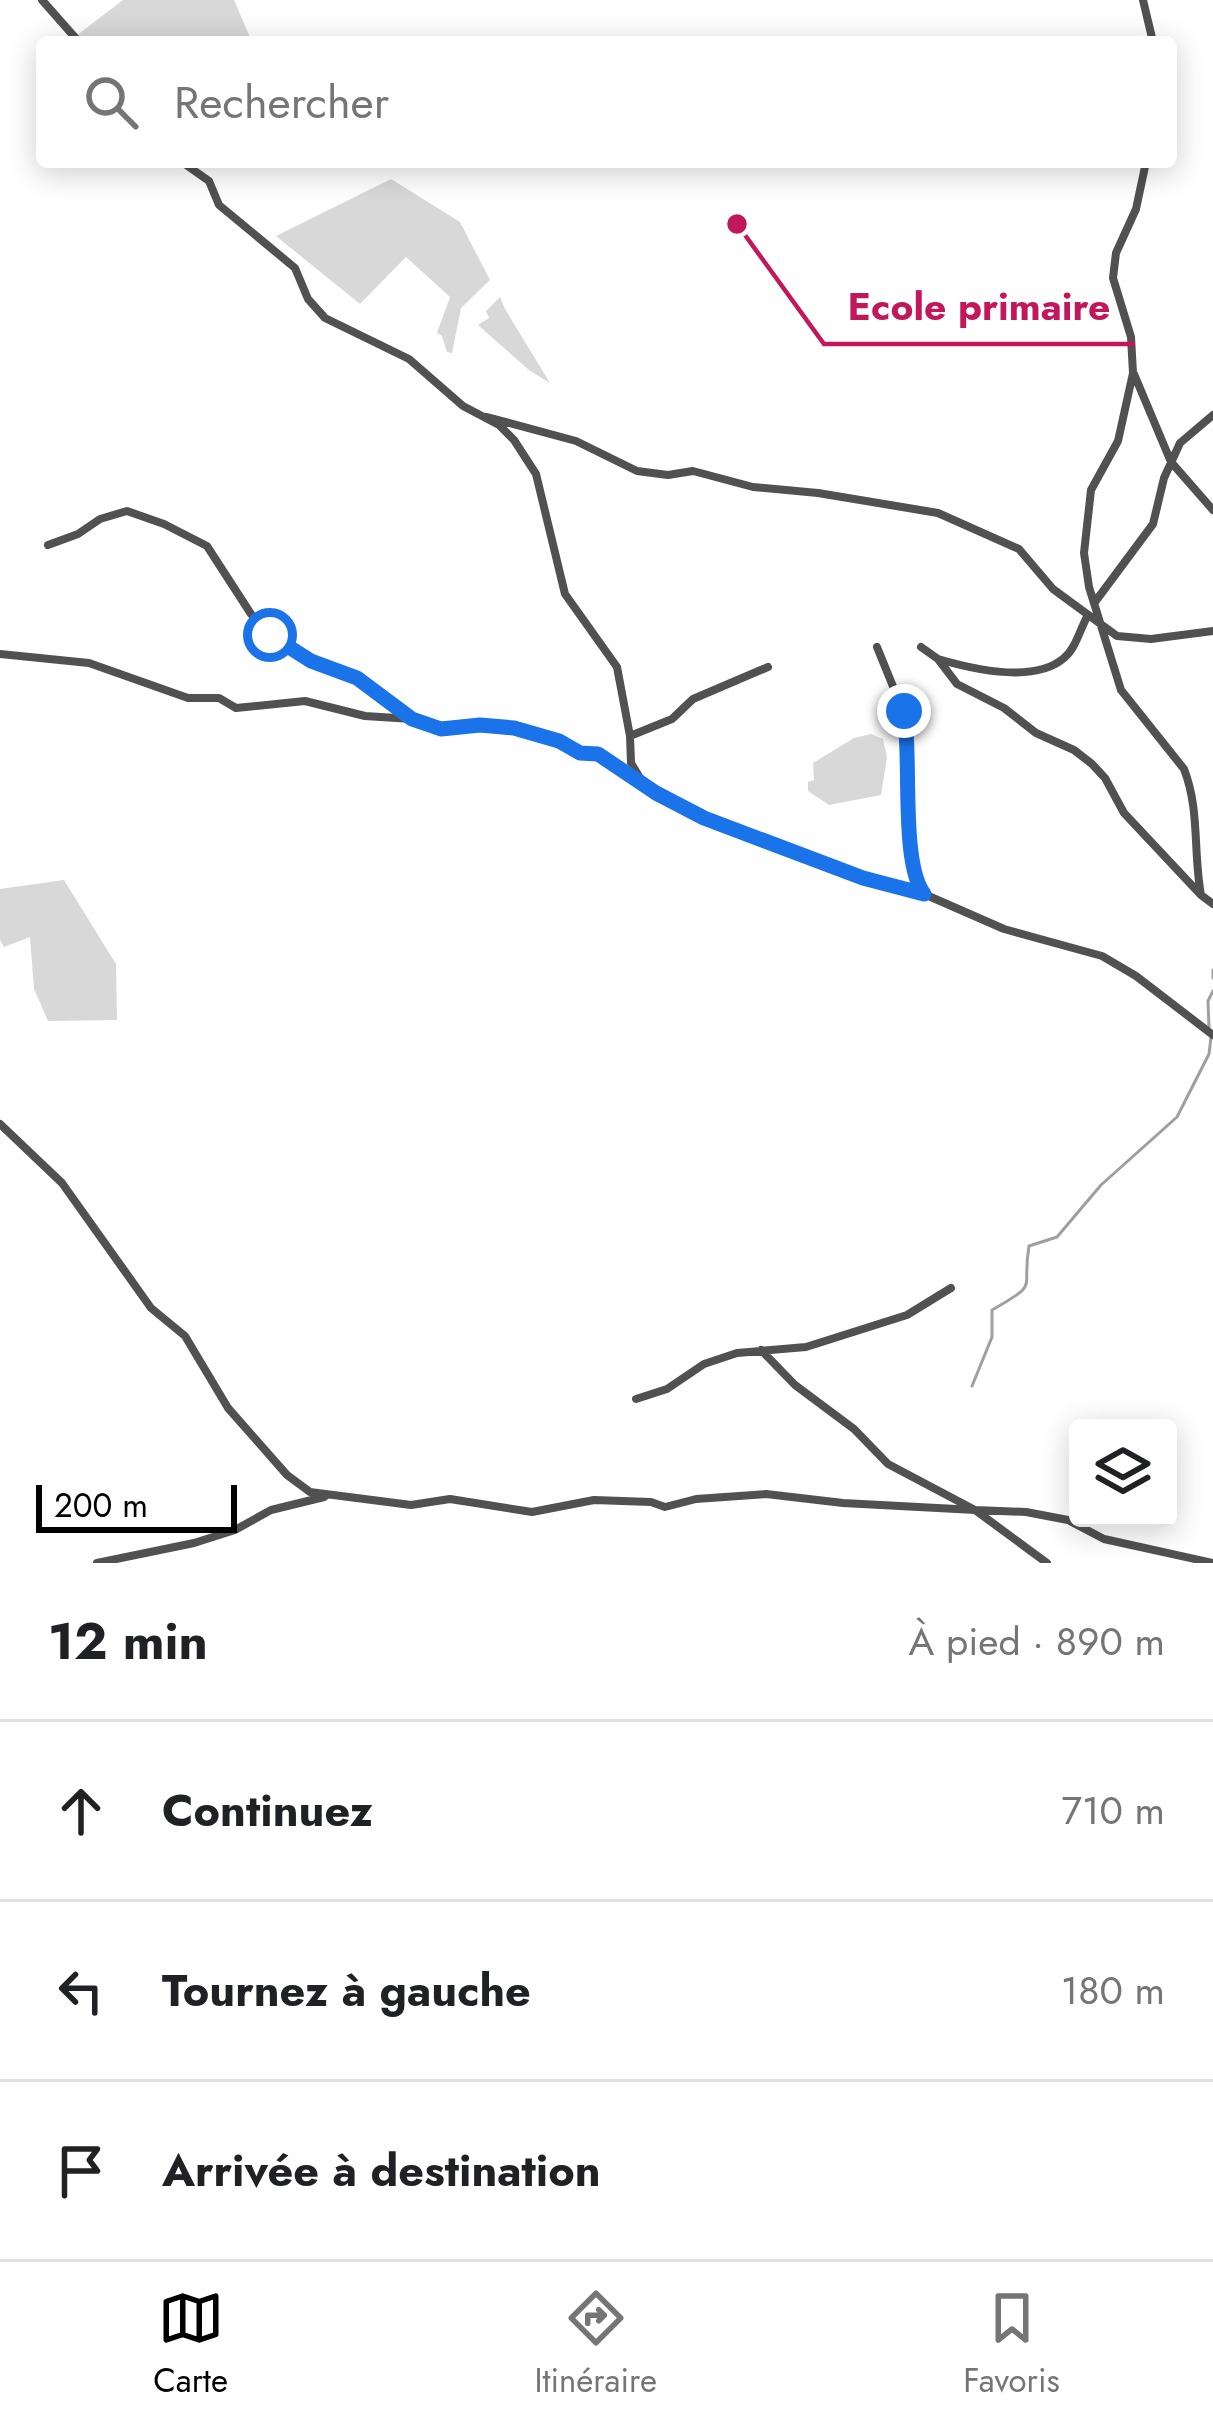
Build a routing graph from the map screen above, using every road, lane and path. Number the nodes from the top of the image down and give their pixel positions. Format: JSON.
{"nodes":[{"id":1,"x":42,"y":0,"type":"edge"},
{"id":2,"x":1143,"y":0,"type":"edge"},
{"id":3,"x":74,"y":36,"type":"edge"},
{"id":4,"x":1152,"y":36,"type":"edge"},
{"id":5,"x":190,"y":168,"type":"edge"},
{"id":6,"x":1145,"y":168,"type":"edge"},
{"id":7,"x":1133,"y":373,"type":"junction"},
{"id":8,"x":1213,"y":415,"type":"edge"},
{"id":9,"x":485,"y":417,"type":"junction"},
{"id":10,"x":1171,"y":462,"type":"junction"},
{"id":11,"x":1213,"y":510,"type":"edge"},
{"id":12,"x":48,"y":545,"type":"dead end"},
{"id":13,"x":1095,"y":604,"type":"junction"},
{"id":14,"x":1088,"y":616,"type":"junction"},
{"id":15,"x":1100,"y":624,"type":"junction"},
{"id":16,"x":1213,"y":631,"type":"edge"},
{"id":17,"x":877,"y":647,"type":"dead end"},
{"id":18,"x":921,"y":647,"type":"dead end"},
{"id":19,"x":0,"y":654,"type":"edge"},
{"id":20,"x":938,"y":659,"type":"junction"},
{"id":21,"x":768,"y":667,"type":"dead end"},
{"id":22,"x":412,"y":719,"type":"junction"},
{"id":23,"x":630,"y":736,"type":"junction"},
{"id":24,"x":644,"y":783,"type":"junction"},
{"id":25,"x":924,"y":894,"type":"junction"},
{"id":26,"x":1201,"y":895,"type":"junction"},
{"id":27,"x":1213,"y":904,"type":"edge"},
{"id":28,"x":1213,"y":1036,"type":"edge"},
{"id":29,"x":0,"y":1124,"type":"edge"},
{"id":30,"x":951,"y":1288,"type":"dead end"},
{"id":31,"x":761,"y":1349,"type":"junction"},
{"id":32,"x":636,"y":1399,"type":"dead end"},
{"id":33,"x":334,"y":1495,"type":"junction"},
{"id":34,"x":975,"y":1510,"type":"junction"},
{"id":35,"x":97,"y":1563,"type":"edge"},
{"id":36,"x":1047,"y":1563,"type":"edge"},
{"id":37,"x":1213,"y":1563,"type":"edge"}],
"edges":[{"from":1,"to":3,"type":"street"},
{"from":2,"to":4,"type":"street"},
{"from":5,"to":9,"type":"street"},
{"from":6,"to":7,"type":"street"},
{"from":7,"to":10,"type":"street"},
{"from":7,"to":13,"type":"street"},
{"from":8,"to":10,"type":"street"},
{"from":9,"to":14,"type":"street"},
{"from":9,"to":23,"type":"street"},
{"from":10,"to":11,"type":"street"},
{"from":10,"to":13,"type":"street"},
{"from":12,"to":22,"type":"street"},
{"from":13,"to":14,"type":"street"},
{"from":13,"to":15,"type":"street"},
{"from":14,"to":15,"type":"street"},
{"from":14,"to":20,"type":"street"},
{"from":15,"to":16,"type":"street"},
{"from":15,"to":26,"type":"street"},
{"from":17,"to":25,"type":"street"},
{"from":18,"to":20,"type":"street"},
{"from":19,"to":22,"type":"street"},
{"from":20,"to":26,"type":"street"},
{"from":21,"to":23,"type":"street"},
{"from":22,"to":24,"type":"street"},
{"from":23,"to":24,"type":"street"},
{"from":24,"to":25,"type":"street"},
{"from":25,"to":28,"type":"street"},
{"from":26,"to":27,"type":"street"},
{"from":29,"to":33,"type":"street"},
{"from":30,"to":31,"type":"street"},
{"from":31,"to":32,"type":"street"},
{"from":31,"to":34,"type":"street"},
{"from":33,"to":34,"type":"street"},
{"from":33,"to":35,"type":"street"},
{"from":34,"to":36,"type":"street"},
{"from":34,"to":37,"type":"street"}]}
